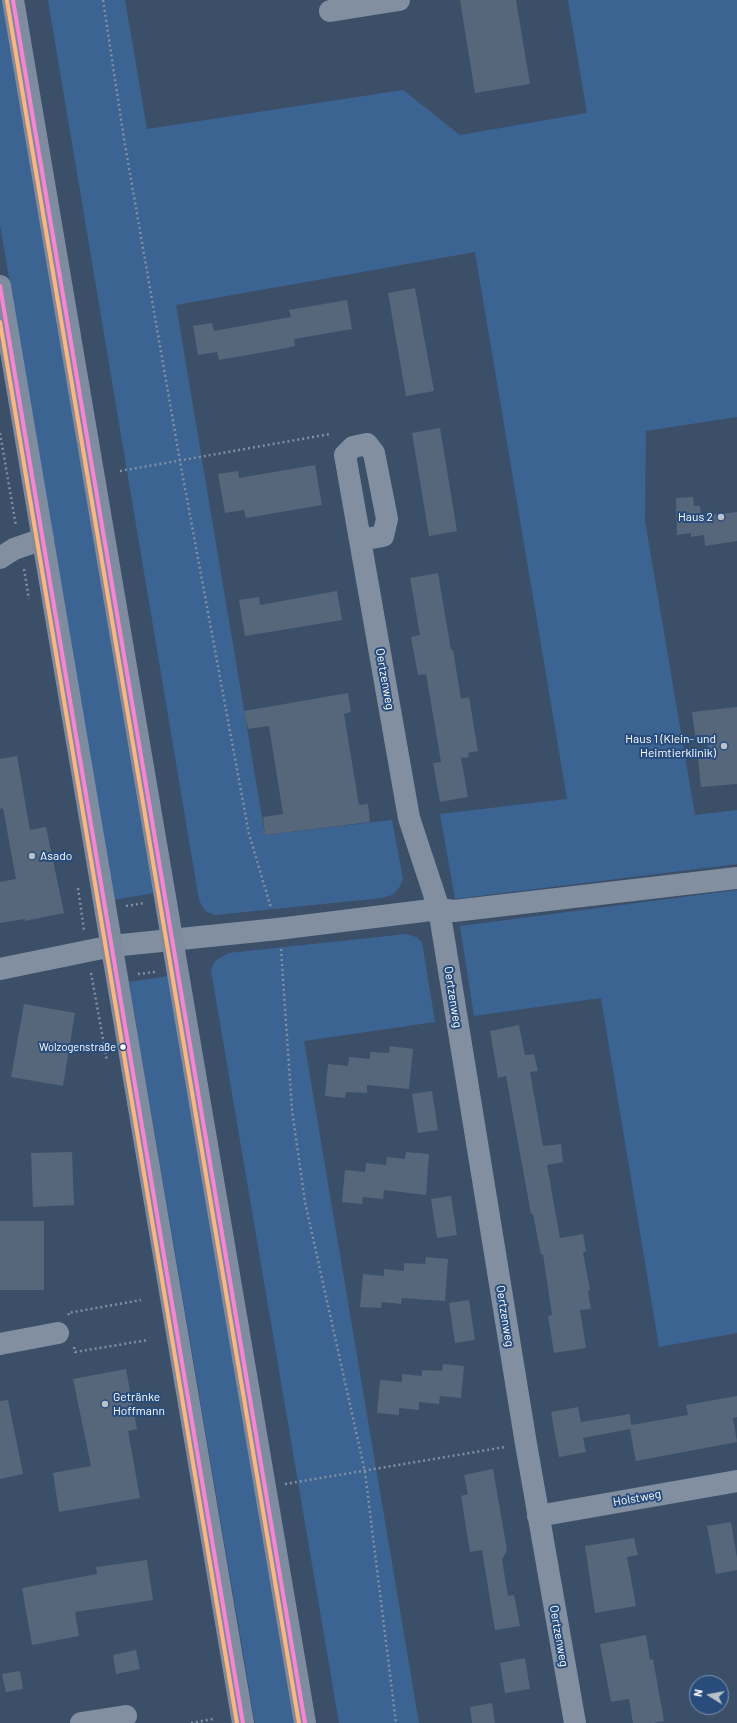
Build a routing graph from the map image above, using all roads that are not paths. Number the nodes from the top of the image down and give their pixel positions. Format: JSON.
{"nodes":[{"id":1,"x":13,"y":0,"type":"edge"},
{"id":2,"x":399,"y":0,"type":"edge"},
{"id":3,"x":330,"y":11,"type":"dead end"},
{"id":4,"x":0,"y":286,"type":"edge"},
{"id":5,"x":43,"y":539,"type":"junction"},
{"id":6,"x":360,"y":540,"type":"dead end"},
{"id":7,"x":0,"y":558,"type":"edge"},
{"id":8,"x":737,"y":878,"type":"edge"},
{"id":9,"x":439,"y":909,"type":"junction"},
{"id":10,"x":172,"y":940,"type":"junction"},
{"id":11,"x":112,"y":946,"type":"junction"},
{"id":12,"x":0,"y":969,"type":"edge"},
{"id":13,"x":67,"y":1332,"type":"road end"},
{"id":14,"x":0,"y":1344,"type":"edge"},
{"id":15,"x":737,"y":1481,"type":"edge"},
{"id":16,"x":538,"y":1516,"type":"junction"},
{"id":17,"x":126,"y":1716,"type":"dead end"},
{"id":18,"x":81,"y":1723,"type":"edge"},
{"id":19,"x":243,"y":1723,"type":"edge"},
{"id":20,"x":305,"y":1723,"type":"edge"},
{"id":21,"x":575,"y":1723,"type":"edge"}],
"edges":[{"from":1,"to":10,"type":"main road"},
{"from":2,"to":3,"type":"street"},
{"from":4,"to":5,"type":"main road"},
{"from":5,"to":7,"type":"street"},
{"from":5,"to":11,"type":"main road"},
{"from":6,"to":9,"type":"street","name":"Oertzenweg"},
{"from":8,"to":9,"type":"street"},
{"from":9,"to":10,"type":"street"},
{"from":9,"to":16,"type":"street","name":"Oertzenweg"},
{"from":10,"to":11,"type":"street"},
{"from":10,"to":20,"type":"main road"},
{"from":11,"to":12,"type":"street"},
{"from":11,"to":19,"type":"main road"},
{"from":13,"to":14,"type":"street"},
{"from":15,"to":16,"type":"street","name":"Holstweg"},
{"from":16,"to":21,"type":"street","name":"Oertzenweg"},
{"from":17,"to":18,"type":"street"}]}
